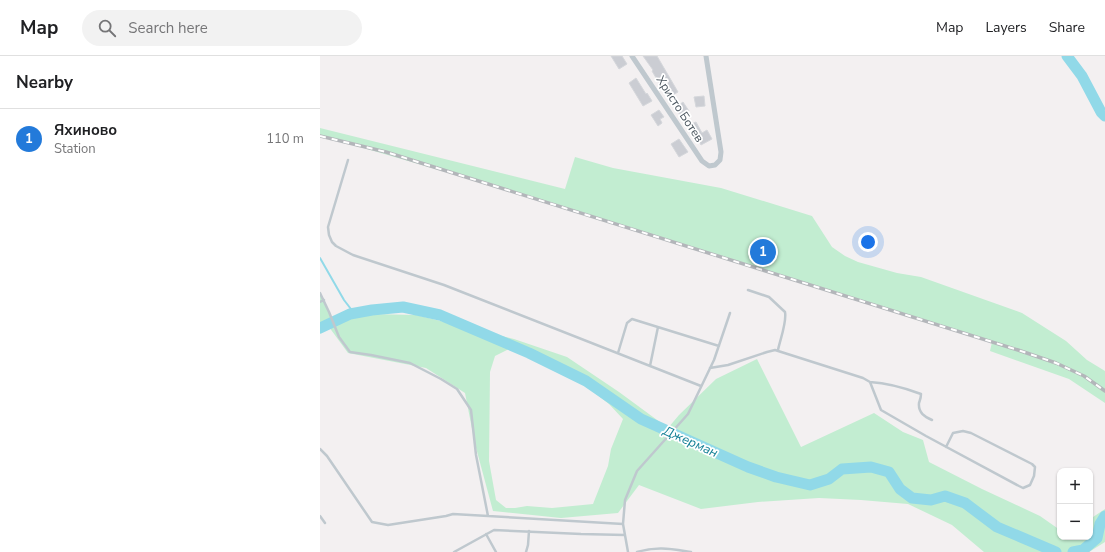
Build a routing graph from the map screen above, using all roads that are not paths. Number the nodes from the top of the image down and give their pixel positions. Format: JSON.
{"nodes":[{"id":1,"x":632,"y":56,"type":"edge"},
{"id":2,"x":706,"y":56,"type":"edge"},
{"id":3,"x":348,"y":160,"type":"dead end"},
{"id":4,"x":748,"y":290,"type":"dead end"},
{"id":5,"x":320,"y":293,"type":"edge"},
{"id":6,"x":324,"y":300,"type":"junction"},
{"id":7,"x":320,"y":302,"type":"edge"},
{"id":8,"x":730,"y":313,"type":"dead end"},
{"id":9,"x":658,"y":327,"type":"junction"},
{"id":10,"x":719,"y":346,"type":"junction"},
{"id":11,"x":778,"y":350,"type":"junction"},
{"id":12,"x":618,"y":353,"type":"junction"},
{"id":13,"x":650,"y":366,"type":"junction"},
{"id":14,"x":710,"y":368,"type":"junction"},
{"id":15,"x":870,"y":382,"type":"junction"},
{"id":16,"x":701,"y":386,"type":"junction"},
{"id":17,"x":932,"y":420,"type":"dead end"},
{"id":18,"x":946,"y":447,"type":"junction"},
{"id":19,"x":320,"y":449,"type":"edge"},
{"id":20,"x":320,"y":516,"type":"edge"},
{"id":21,"x":488,"y":516,"type":"junction"},
{"id":22,"x":325,"y":523,"type":"dead end"},
{"id":23,"x":623,"y":524,"type":"junction"},
{"id":24,"x":529,"y":531,"type":"junction"},
{"id":25,"x":486,"y":534,"type":"junction"},
{"id":26,"x":625,"y":535,"type":"junction"},
{"id":27,"x":661,"y":548,"type":"junction"},
{"id":28,"x":454,"y":552,"type":"edge"},
{"id":29,"x":496,"y":552,"type":"edge"},
{"id":30,"x":526,"y":552,"type":"edge"},
{"id":31,"x":628,"y":552,"type":"edge"},
{"id":32,"x":637,"y":552,"type":"edge"},
{"id":33,"x":655,"y":552,"type":"edge"},
{"id":34,"x":691,"y":552,"type":"edge"}],
"edges":[{"from":1,"to":2,"type":"street","name":"Христо Ботев"},
{"from":3,"to":12,"type":"lane"},
{"from":4,"to":11,"type":"lane"},
{"from":5,"to":6,"type":"lane"},
{"from":6,"to":7,"type":"lane"},
{"from":6,"to":21,"type":"lane"},
{"from":8,"to":10,"type":"lane"},
{"from":9,"to":10,"type":"lane"},
{"from":9,"to":12,"type":"lane"},
{"from":9,"to":13,"type":"lane"},
{"from":10,"to":14,"type":"lane"},
{"from":11,"to":14,"type":"lane"},
{"from":11,"to":15,"type":"lane"},
{"from":12,"to":13,"type":"lane"},
{"from":13,"to":16,"type":"lane"},
{"from":14,"to":16,"type":"lane"},
{"from":15,"to":17,"type":"lane"},
{"from":15,"to":18,"type":"lane"},
{"from":16,"to":23,"type":"lane"},
{"from":18,"to":18,"type":"lane"},
{"from":19,"to":21,"type":"lane"},
{"from":20,"to":22,"type":"lane"},
{"from":21,"to":23,"type":"lane"},
{"from":23,"to":26,"type":"lane"},
{"from":24,"to":25,"type":"lane"},
{"from":24,"to":26,"type":"lane"},
{"from":24,"to":30,"type":"lane"},
{"from":25,"to":28,"type":"lane"},
{"from":25,"to":29,"type":"lane"},
{"from":26,"to":31,"type":"lane"},
{"from":27,"to":32,"type":"lane"},
{"from":27,"to":33,"type":"lane"},
{"from":27,"to":34,"type":"lane"}]}
